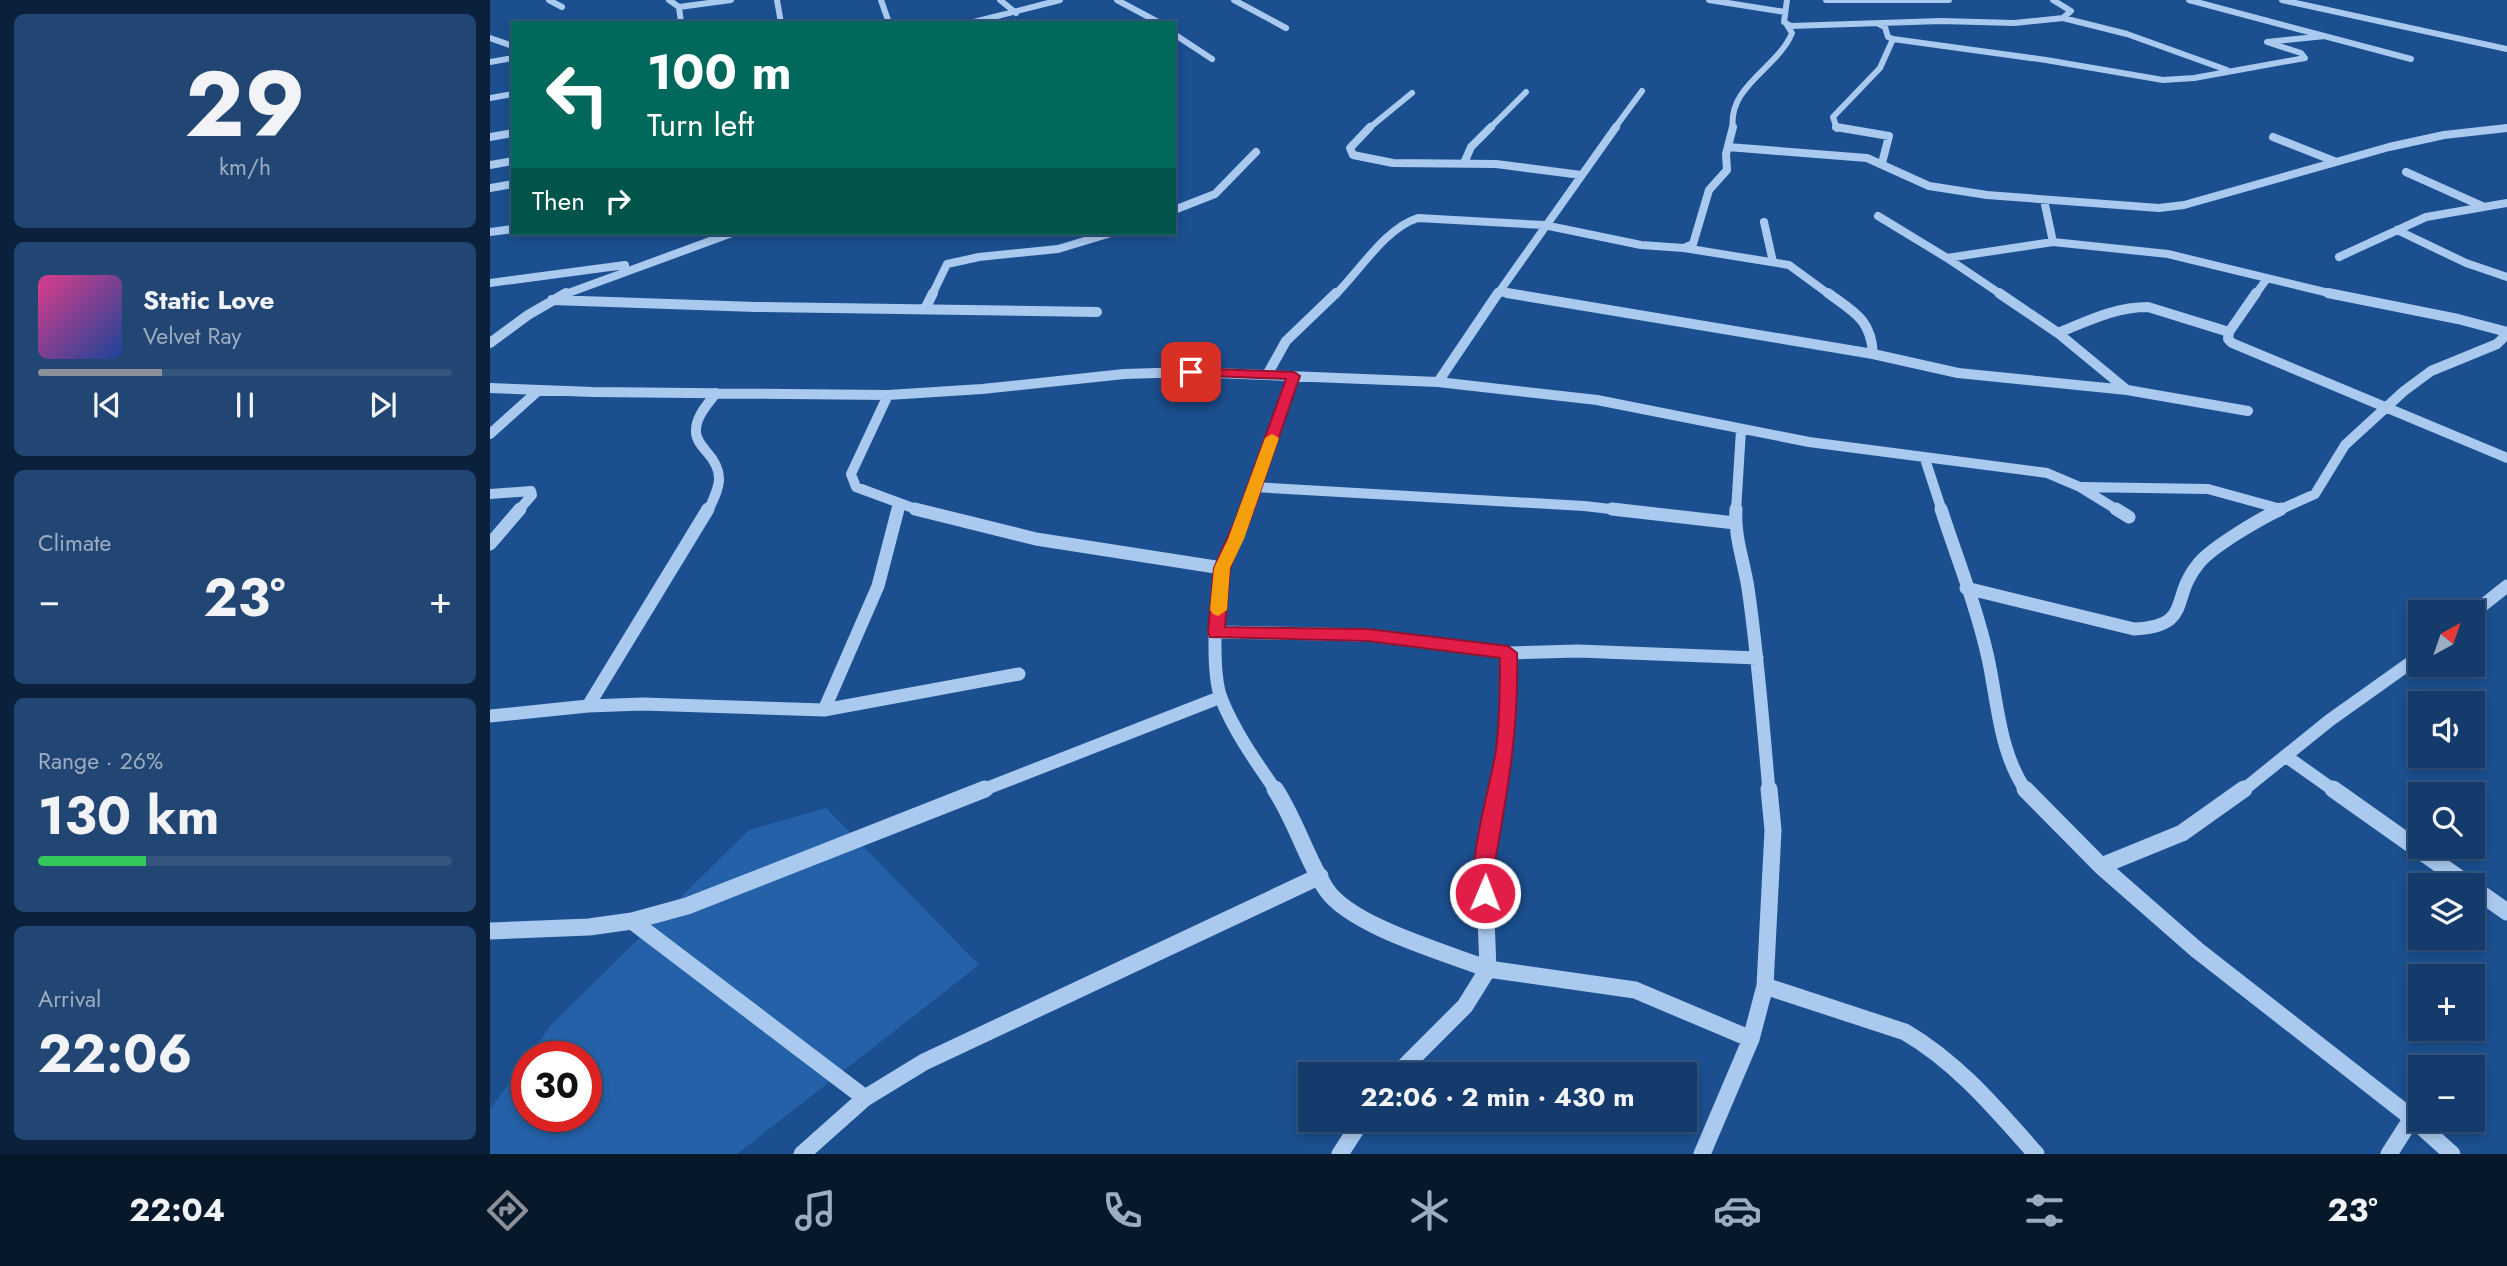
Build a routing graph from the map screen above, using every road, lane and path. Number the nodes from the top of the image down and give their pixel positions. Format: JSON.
{"nodes":[{"id":1,"x":549,"y":0,"type":"edge"},
{"id":2,"x":669,"y":0,"type":"edge"},
{"id":3,"x":732,"y":0,"type":"edge"},
{"id":4,"x":777,"y":0,"type":"edge"},
{"id":5,"x":881,"y":0,"type":"edge"},
{"id":6,"x":1000,"y":0,"type":"edge"},
{"id":7,"x":1060,"y":0,"type":"edge"},
{"id":8,"x":1117,"y":0,"type":"edge"},
{"id":9,"x":1234,"y":0,"type":"edge"},
{"id":10,"x":1709,"y":0,"type":"edge"},
{"id":11,"x":1787,"y":0,"type":"edge"},
{"id":12,"x":1826,"y":0,"type":"edge"},
{"id":13,"x":1949,"y":0,"type":"edge"},
{"id":14,"x":2053,"y":0,"type":"edge"},
{"id":15,"x":2068,"y":0,"type":"edge"},
{"id":16,"x":2189,"y":0,"type":"edge"},
{"id":17,"x":2282,"y":0,"type":"edge"},
{"id":18,"x":562,"y":7,"type":"dead end"},
{"id":19,"x":678,"y":7,"type":"junction"},
{"id":20,"x":1785,"y":12,"type":"junction"},
{"id":21,"x":1016,"y":13,"type":"junction"},
{"id":22,"x":2063,"y":18,"type":"junction"},
{"id":23,"x":681,"y":21,"type":"edge"},
{"id":24,"x":781,"y":21,"type":"edge"},
{"id":25,"x":889,"y":21,"type":"edge"},
{"id":26,"x":987,"y":21,"type":"edge"},
{"id":27,"x":1156,"y":21,"type":"edge"},
{"id":28,"x":1879,"y":24,"type":"junction"},
{"id":29,"x":1787,"y":25,"type":"junction"},
{"id":30,"x":1286,"y":28,"type":"dead end"},
{"id":31,"x":1176,"y":35,"type":"edge"},
{"id":32,"x":2325,"y":36,"type":"junction"},
{"id":33,"x":490,"y":38,"type":"edge"},
{"id":34,"x":1893,"y":39,"type":"junction"},
{"id":35,"x":511,"y":45,"type":"edge"},
{"id":36,"x":2507,"y":48,"type":"edge"},
{"id":37,"x":511,"y":58,"type":"edge"},
{"id":38,"x":1212,"y":59,"type":"dead end"},
{"id":39,"x":2411,"y":59,"type":"dead end"},
{"id":40,"x":490,"y":62,"type":"edge"},
{"id":41,"x":2228,"y":71,"type":"junction"},
{"id":42,"x":1642,"y":90,"type":"dead end"},
{"id":43,"x":1526,"y":92,"type":"dead end"},
{"id":44,"x":1412,"y":93,"type":"dead end"},
{"id":45,"x":511,"y":94,"type":"edge"},
{"id":46,"x":490,"y":98,"type":"edge"},
{"id":47,"x":2504,"y":129,"type":"edge"},
{"id":48,"x":511,"y":133,"type":"edge"},
{"id":49,"x":490,"y":137,"type":"edge"},
{"id":50,"x":2273,"y":137,"type":"dead end"},
{"id":51,"x":1728,"y":147,"type":"junction"},
{"id":52,"x":1256,"y":152,"type":"dead end"},
{"id":53,"x":511,"y":161,"type":"edge"},
{"id":54,"x":2334,"y":161,"type":"junction"},
{"id":55,"x":1464,"y":163,"type":"junction"},
{"id":56,"x":1882,"y":163,"type":"junction"},
{"id":57,"x":490,"y":165,"type":"edge"},
{"id":58,"x":2406,"y":172,"type":"dead end"},
{"id":59,"x":1581,"y":174,"type":"junction"},
{"id":60,"x":511,"y":184,"type":"edge"},
{"id":61,"x":490,"y":188,"type":"edge"},
{"id":62,"x":2044,"y":200,"type":"junction"},
{"id":63,"x":2507,"y":203,"type":"edge"},
{"id":64,"x":2483,"y":206,"type":"junction"},
{"id":65,"x":1176,"y":210,"type":"edge"},
{"id":66,"x":1878,"y":216,"type":"dead end"},
{"id":67,"x":1765,"y":222,"type":"dead end"},
{"id":68,"x":1544,"y":225,"type":"junction"},
{"id":69,"x":511,"y":229,"type":"edge"},
{"id":70,"x":2397,"y":230,"type":"junction"},
{"id":71,"x":490,"y":232,"type":"edge"},
{"id":72,"x":726,"y":235,"type":"edge"},
{"id":73,"x":1104,"y":235,"type":"edge"},
{"id":74,"x":2053,"y":242,"type":"junction"},
{"id":75,"x":1684,"y":248,"type":"junction"},
{"id":76,"x":2339,"y":257,"type":"dead end"},
{"id":77,"x":1947,"y":258,"type":"junction"},
{"id":78,"x":1773,"y":262,"type":"junction"},
{"id":79,"x":647,"y":263,"type":"junction"},
{"id":80,"x":2507,"y":277,"type":"edge"},
{"id":81,"x":2266,"y":280,"type":"junction"},
{"id":82,"x":490,"y":283,"type":"edge"},
{"id":83,"x":1499,"y":292,"type":"junction"},
{"id":84,"x":552,"y":300,"type":"junction"},
{"id":85,"x":925,"y":309,"type":"junction"},
{"id":86,"x":1097,"y":312,"type":"dead end"},
{"id":87,"x":2228,"y":332,"type":"junction"},
{"id":88,"x":2058,"y":333,"type":"junction"},
{"id":89,"x":2507,"y":333,"type":"edge"},
{"id":90,"x":490,"y":342,"type":"edge"},
{"id":91,"x":1873,"y":354,"type":"junction"},
{"id":92,"x":1266,"y":375,"type":"junction"},
{"id":93,"x":1294,"y":376,"type":"junction"},
{"id":94,"x":1438,"y":382,"type":"junction"},
{"id":95,"x":490,"y":388,"type":"edge"},
{"id":96,"x":538,"y":390,"type":"junction"},
{"id":97,"x":2127,"y":390,"type":"junction"},
{"id":98,"x":716,"y":393,"type":"junction"},
{"id":99,"x":888,"y":395,"type":"junction"},
{"id":100,"x":2387,"y":408,"type":"junction"},
{"id":101,"x":2248,"y":411,"type":"dead end"},
{"id":102,"x":1741,"y":430,"type":"junction"},
{"id":103,"x":490,"y":434,"type":"edge"},
{"id":104,"x":2507,"y":458,"type":"edge"},
{"id":105,"x":1925,"y":459,"type":"junction"},
{"id":106,"x":2080,"y":486,"type":"junction"},
{"id":107,"x":1254,"y":487,"type":"junction"},
{"id":108,"x":490,"y":494,"type":"edge"},
{"id":109,"x":899,"y":506,"type":"junction"},
{"id":110,"x":2281,"y":509,"type":"junction"},
{"id":111,"x":2129,"y":517,"type":"dead end"},
{"id":112,"x":1735,"y":523,"type":"junction"},
{"id":113,"x":490,"y":544,"type":"edge"},
{"id":114,"x":1222,"y":568,"type":"junction"},
{"id":115,"x":2507,"y":586,"type":"edge"},
{"id":116,"x":1966,"y":588,"type":"junction"},
{"id":117,"x":2485,"y":603,"type":"edge"},
{"id":118,"x":1216,"y":632,"type":"junction"},
{"id":119,"x":1508,"y":653,"type":"junction"},
{"id":120,"x":1757,"y":658,"type":"junction"},
{"id":121,"x":2408,"y":665,"type":"edge"},
{"id":122,"x":1019,"y":674,"type":"dead end"},
{"id":123,"x":1221,"y":698,"type":"junction"},
{"id":124,"x":588,"y":706,"type":"junction"},
{"id":125,"x":824,"y":710,"type":"junction"},
{"id":126,"x":490,"y":716,"type":"edge"},
{"id":127,"x":2287,"y":757,"type":"junction"},
{"id":128,"x":2101,"y":866,"type":"junction"},
{"id":129,"x":2451,"y":873,"type":"edge"},
{"id":130,"x":1320,"y":876,"type":"junction"},
{"id":131,"x":2485,"y":897,"type":"edge"},
{"id":132,"x":2507,"y":912,"type":"edge"},
{"id":133,"x":632,"y":921,"type":"junction"},
{"id":134,"x":490,"y":931,"type":"edge"},
{"id":135,"x":1488,"y":969,"type":"junction"},
{"id":136,"x":1765,"y":986,"type":"junction"},
{"id":137,"x":1751,"y":1039,"type":"junction"},
{"id":138,"x":1409,"y":1062,"type":"edge"},
{"id":139,"x":865,"y":1098,"type":"junction"},
{"id":140,"x":2408,"y":1115,"type":"edge"},
{"id":141,"x":2408,"y":1124,"type":"edge"},
{"id":142,"x":1354,"y":1132,"type":"edge"},
{"id":143,"x":2428,"y":1132,"type":"edge"},
{"id":144,"x":802,"y":1154,"type":"edge"},
{"id":145,"x":1340,"y":1154,"type":"edge"},
{"id":146,"x":1702,"y":1154,"type":"edge"},
{"id":147,"x":2036,"y":1154,"type":"edge"},
{"id":148,"x":2389,"y":1154,"type":"edge"},
{"id":149,"x":2452,"y":1154,"type":"edge"}],
"edges":[{"from":1,"to":18,"type":"street"},
{"from":2,"to":19,"type":"street"},
{"from":3,"to":19,"type":"street"},
{"from":4,"to":24,"type":"street"},
{"from":5,"to":25,"type":"street"},
{"from":6,"to":21,"type":"street"},
{"from":7,"to":21,"type":"street"},
{"from":8,"to":27,"type":"street"},
{"from":9,"to":30,"type":"street"},
{"from":10,"to":20,"type":"street"},
{"from":11,"to":20,"type":"street"},
{"from":12,"to":13,"type":"street"},
{"from":14,"to":15,"type":"street"},
{"from":14,"to":22,"type":"street"},
{"from":16,"to":32,"type":"street"},
{"from":17,"to":36,"type":"street"},
{"from":19,"to":23,"type":"street"},
{"from":20,"to":29,"type":"street"},
{"from":21,"to":26,"type":"street"},
{"from":22,"to":28,"type":"street"},
{"from":22,"to":41,"type":"street"},
{"from":28,"to":29,"type":"street"},
{"from":28,"to":34,"type":"street"},
{"from":29,"to":51,"type":"street"},
{"from":31,"to":38,"type":"street"},
{"from":32,"to":39,"type":"street"},
{"from":32,"to":41,"type":"street"},
{"from":33,"to":35,"type":"street"},
{"from":34,"to":41,"type":"street"},
{"from":34,"to":56,"type":"street"},
{"from":37,"to":40,"type":"street"},
{"from":42,"to":59,"type":"street"},
{"from":43,"to":55,"type":"street"},
{"from":44,"to":55,"type":"street"},
{"from":45,"to":46,"type":"street"},
{"from":47,"to":54,"type":"street"},
{"from":48,"to":49,"type":"street"},
{"from":50,"to":54,"type":"street"},
{"from":51,"to":56,"type":"street"},
{"from":51,"to":75,"type":"street"},
{"from":52,"to":65,"type":"street"},
{"from":53,"to":57,"type":"street"},
{"from":54,"to":62,"type":"street"},
{"from":55,"to":59,"type":"street"},
{"from":56,"to":62,"type":"street"},
{"from":58,"to":64,"type":"street"},
{"from":59,"to":68,"type":"street"},
{"from":60,"to":61,"type":"street"},
{"from":62,"to":74,"type":"street"},
{"from":63,"to":64,"type":"street"},
{"from":64,"to":70,"type":"street"},
{"from":66,"to":77,"type":"street"},
{"from":67,"to":78,"type":"street"},
{"from":68,"to":75,"type":"street"},
{"from":68,"to":83,"type":"street"},
{"from":68,"to":92,"type":"street"},
{"from":69,"to":71,"type":"street"},
{"from":70,"to":76,"type":"street"},
{"from":70,"to":80,"type":"street"},
{"from":72,"to":79,"type":"street"},
{"from":73,"to":85,"type":"street"},
{"from":74,"to":77,"type":"street"},
{"from":74,"to":81,"type":"street"},
{"from":75,"to":78,"type":"street"},
{"from":77,"to":88,"type":"street"},
{"from":78,"to":91,"type":"street"},
{"from":79,"to":82,"type":"street"},
{"from":79,"to":84,"type":"street"},
{"from":81,"to":87,"type":"street"},
{"from":81,"to":89,"type":"street"},
{"from":83,"to":91,"type":"street"},
{"from":83,"to":94,"type":"street"},
{"from":84,"to":85,"type":"street"},
{"from":84,"to":90,"type":"street"},
{"from":85,"to":86,"type":"street"},
{"from":87,"to":88,"type":"street"},
{"from":87,"to":100,"type":"street"},
{"from":88,"to":97,"type":"street"},
{"from":89,"to":100,"type":"street"},
{"from":91,"to":97,"type":"street"},
{"from":92,"to":93,"type":"street"},
{"from":92,"to":99,"type":"street"},
{"from":93,"to":94,"type":"street"},
{"from":93,"to":107,"type":"street"},
{"from":94,"to":102,"type":"street"},
{"from":95,"to":96,"type":"street"},
{"from":96,"to":98,"type":"street"},
{"from":96,"to":103,"type":"street"},
{"from":97,"to":101,"type":"street"},
{"from":98,"to":99,"type":"street"},
{"from":98,"to":124,"type":"street"},
{"from":99,"to":109,"type":"street"},
{"from":100,"to":104,"type":"street"},
{"from":100,"to":110,"type":"street"},
{"from":102,"to":105,"type":"street"},
{"from":102,"to":112,"type":"street"},
{"from":105,"to":106,"type":"street"},
{"from":105,"to":116,"type":"street"},
{"from":106,"to":110,"type":"street"},
{"from":106,"to":111,"type":"street"},
{"from":107,"to":112,"type":"street"},
{"from":107,"to":114,"type":"street"},
{"from":108,"to":113,"type":"street"},
{"from":109,"to":114,"type":"street"},
{"from":109,"to":125,"type":"street"},
{"from":110,"to":116,"type":"street"},
{"from":112,"to":120,"type":"street"},
{"from":114,"to":118,"type":"street"},
{"from":115,"to":117,"type":"street"},
{"from":116,"to":128,"type":"street"},
{"from":118,"to":119,"type":"street"},
{"from":118,"to":123,"type":"street"},
{"from":119,"to":120,"type":"street"},
{"from":119,"to":135,"type":"street"},
{"from":120,"to":136,"type":"street"},
{"from":121,"to":127,"type":"street"},
{"from":122,"to":125,"type":"street"},
{"from":123,"to":130,"type":"street"},
{"from":123,"to":133,"type":"street"},
{"from":124,"to":125,"type":"street"},
{"from":124,"to":126,"type":"street"},
{"from":127,"to":128,"type":"street"},
{"from":127,"to":129,"type":"street"},
{"from":128,"to":140,"type":"street"},
{"from":130,"to":135,"type":"street"},
{"from":130,"to":139,"type":"street"},
{"from":131,"to":132,"type":"street"},
{"from":133,"to":134,"type":"street"},
{"from":133,"to":139,"type":"street"},
{"from":135,"to":137,"type":"street"},
{"from":135,"to":138,"type":"street"},
{"from":136,"to":137,"type":"street"},
{"from":136,"to":147,"type":"street"},
{"from":137,"to":146,"type":"street"},
{"from":139,"to":144,"type":"street"},
{"from":141,"to":148,"type":"street"},
{"from":142,"to":145,"type":"street"},
{"from":143,"to":149,"type":"street"}]}
